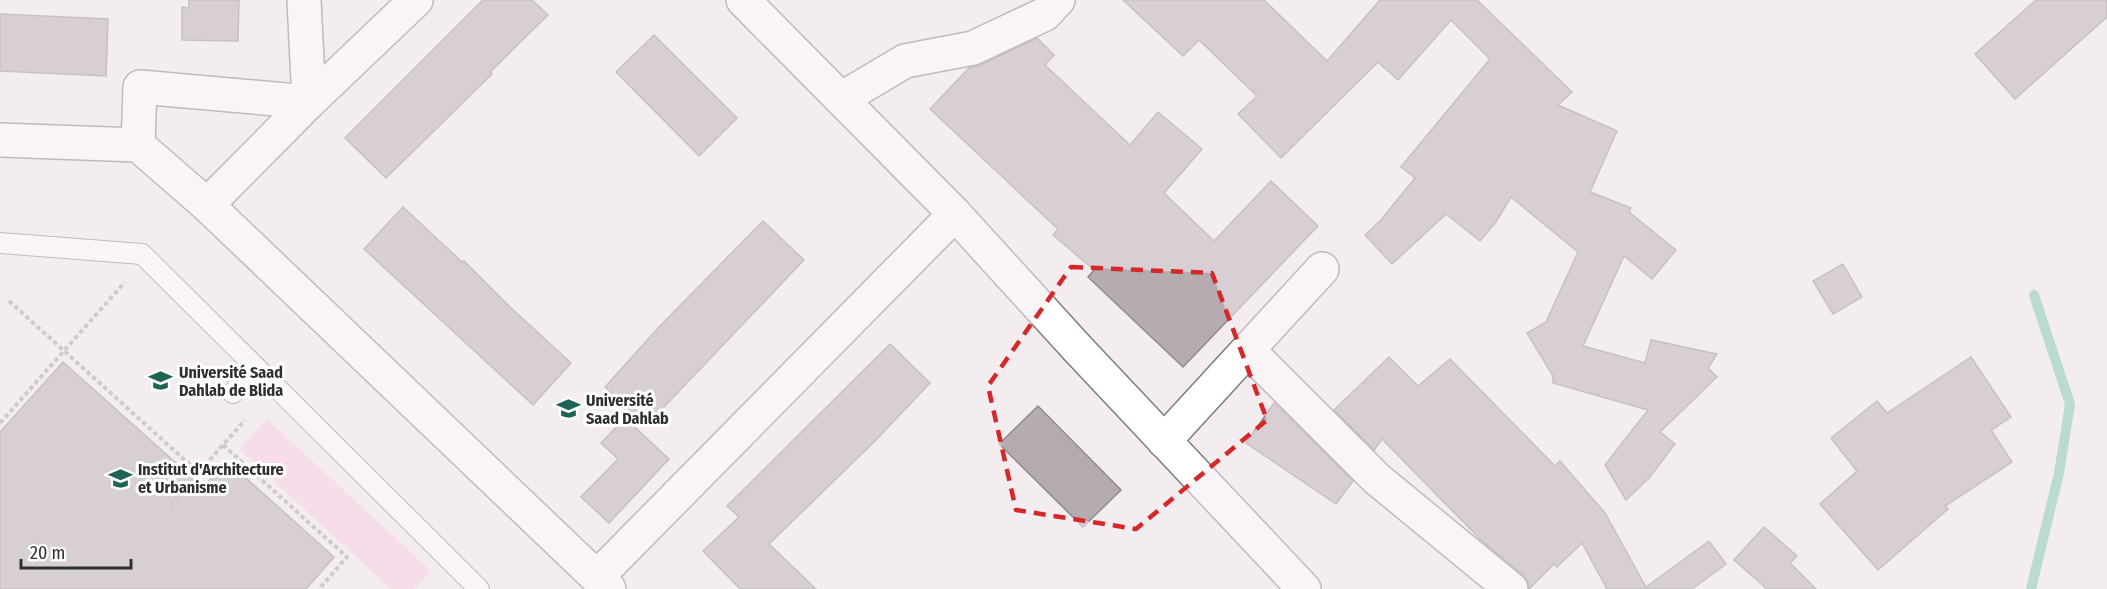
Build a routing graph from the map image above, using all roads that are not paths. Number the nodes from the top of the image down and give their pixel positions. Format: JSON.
{"nodes":[{"id":1,"x":304,"y":0,"type":"edge"},
{"id":2,"x":416,"y":0,"type":"edge"},
{"id":3,"x":743,"y":0,"type":"edge"},
{"id":4,"x":1058,"y":0,"type":"edge"},
{"id":5,"x":841,"y":99,"type":"junction"},
{"id":6,"x":309,"y":102,"type":"junction"},
{"id":7,"x":0,"y":140,"type":"edge"},
{"id":8,"x":138,"y":145,"type":"junction"},
{"id":9,"x":207,"y":205,"type":"junction"},
{"id":10,"x":955,"y":214,"type":"junction"},
{"id":11,"x":0,"y":243,"type":"edge"},
{"id":12,"x":1322,"y":269,"type":"dead end"},
{"id":13,"x":1248,"y":350,"type":"junction"},
{"id":14,"x":255,"y":367,"type":"junction"},
{"id":15,"x":236,"y":389,"type":"road end"},
{"id":16,"x":1164,"y":441,"type":"junction"},
{"id":17,"x":603,"y":583,"type":"edge"},
{"id":18,"x":479,"y":589,"type":"edge"},
{"id":19,"x":1304,"y":589,"type":"edge"},
{"id":20,"x":1511,"y":589,"type":"edge"}],
"edges":[{"from":1,"to":6,"type":"street"},
{"from":2,"to":6,"type":"street"},
{"from":3,"to":5,"type":"street"},
{"from":4,"to":5,"type":"street"},
{"from":5,"to":10,"type":"street"},
{"from":6,"to":8,"type":"street"},
{"from":6,"to":9,"type":"street"},
{"from":7,"to":8,"type":"street"},
{"from":8,"to":9,"type":"street"},
{"from":9,"to":17,"type":"street"},
{"from":10,"to":16,"type":"street"},
{"from":10,"to":17,"type":"street"},
{"from":11,"to":14,"type":"lane"},
{"from":12,"to":13,"type":"street"},
{"from":13,"to":16,"type":"street"},
{"from":13,"to":20,"type":"street"},
{"from":14,"to":15,"type":"lane"},
{"from":14,"to":18,"type":"lane"},
{"from":16,"to":19,"type":"street"}]}
